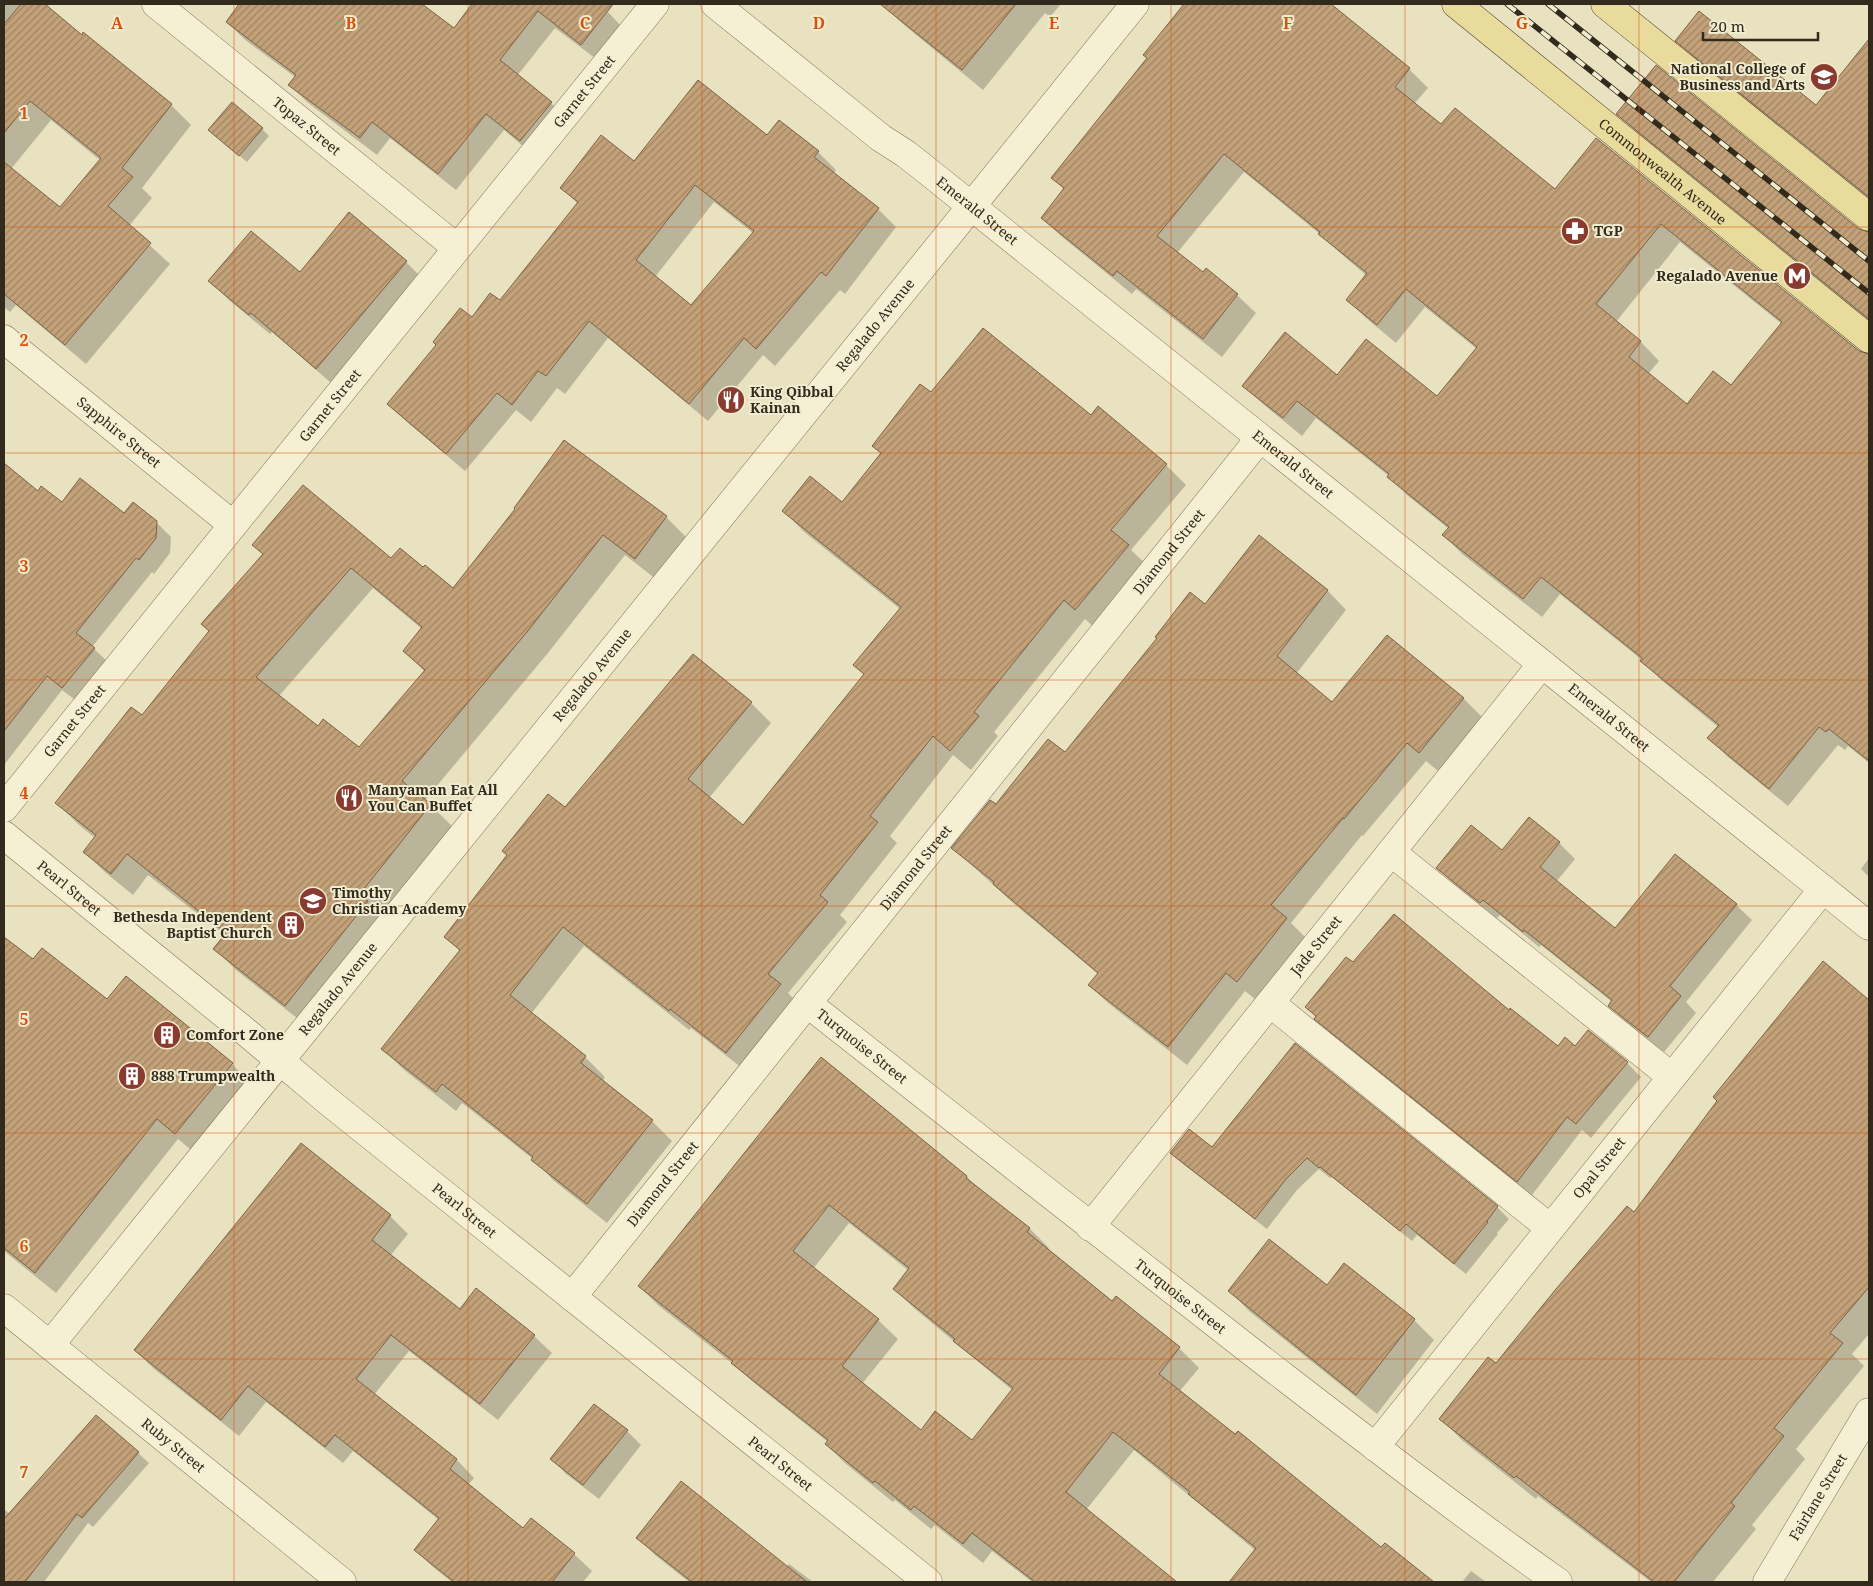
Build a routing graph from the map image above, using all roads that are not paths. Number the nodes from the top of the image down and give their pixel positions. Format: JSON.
{"nodes":[{"id":1,"x":156,"y":4,"type":"edge"},
{"id":2,"x":655,"y":4,"type":"edge"},
{"id":3,"x":715,"y":4,"type":"edge"},
{"id":4,"x":1135,"y":4,"type":"edge"},
{"id":5,"x":1456,"y":4,"type":"edge"},
{"id":6,"x":1605,"y":4,"type":"edge"},
{"id":7,"x":971,"y":207,"type":"junction"},
{"id":8,"x":1869,"y":216,"type":"edge"},
{"id":9,"x":457,"y":248,"type":"junction"},
{"id":10,"x":4,"y":339,"type":"edge"},
{"id":11,"x":1869,"y":339,"type":"edge"},
{"id":12,"x":1260,"y":438,"type":"junction"},
{"id":13,"x":233,"y":525,"type":"junction"},
{"id":14,"x":1542,"y":664,"type":"junction"},
{"id":15,"x":4,"y":808,"type":"edge"},
{"id":16,"x":4,"y":835,"type":"edge"},
{"id":17,"x":1391,"y":852,"type":"junction"},
{"id":18,"x":1823,"y":889,"type":"junction"},
{"id":19,"x":1869,"y":926,"type":"edge"},
{"id":20,"x":807,"y":1003,"type":"junction"},
{"id":21,"x":1270,"y":1003,"type":"junction"},
{"id":22,"x":280,"y":1060,"type":"junction"},
{"id":23,"x":1672,"y":1077,"type":"junction"},
{"id":24,"x":1090,"y":1227,"type":"junction"},
{"id":25,"x":1550,"y":1228,"type":"junction"},
{"id":26,"x":572,"y":1297,"type":"junction"},
{"id":27,"x":4,"y":1308,"type":"edge"},
{"id":28,"x":50,"y":1345,"type":"junction"},
{"id":29,"x":1869,"y":1412,"type":"edge"},
{"id":30,"x":1376,"y":1447,"type":"junction"},
{"id":31,"x":342,"y":1582,"type":"edge"},
{"id":32,"x":928,"y":1582,"type":"edge"},
{"id":33,"x":1558,"y":1582,"type":"edge"},
{"id":34,"x":1767,"y":1582,"type":"edge"}],
"edges":[{"from":1,"to":9,"type":"street","name":"Topaz Street"},
{"from":2,"to":9,"type":"street","name":"Garnet Street"},
{"from":3,"to":7,"type":"street","name":"Emerald Street"},
{"from":4,"to":7,"type":"street","name":"Regalado Avenue"},
{"from":5,"to":11,"type":"main road","name":"Commonwealth Avenue"},
{"from":6,"to":8,"type":"main road"},
{"from":7,"to":12,"type":"street","name":"Emerald Street"},
{"from":7,"to":22,"type":"street","name":"Regalado Avenue"},
{"from":9,"to":13,"type":"street","name":"Garnet Street"},
{"from":10,"to":13,"type":"street","name":"Sapphire Street"},
{"from":12,"to":14,"type":"street","name":"Emerald Street"},
{"from":12,"to":20,"type":"street","name":"Diamond Street"},
{"from":13,"to":15,"type":"street","name":"Garnet Street"},
{"from":14,"to":17,"type":"street","name":"Jade Street"},
{"from":14,"to":18,"type":"street","name":"Emerald Street"},
{"from":16,"to":22,"type":"street","name":"Pearl Street"},
{"from":17,"to":21,"type":"street","name":"Jade Street"},
{"from":17,"to":23,"type":"street"},
{"from":18,"to":19,"type":"street","name":"Emerald Street"},
{"from":18,"to":23,"type":"street","name":"Opal Street"},
{"from":20,"to":24,"type":"street","name":"Turquoise Street"},
{"from":20,"to":26,"type":"street","name":"Diamond Street"},
{"from":21,"to":24,"type":"street","name":"Jade Street"},
{"from":21,"to":25,"type":"street"},
{"from":22,"to":26,"type":"street","name":"Pearl Street"},
{"from":22,"to":28,"type":"street","name":"Regalado Avenue"},
{"from":23,"to":25,"type":"street","name":"Opal Street"},
{"from":24,"to":30,"type":"street","name":"Turquoise Street"},
{"from":25,"to":30,"type":"street","name":"Opal Street"},
{"from":26,"to":32,"type":"street","name":"Pearl Street"},
{"from":27,"to":28,"type":"street","name":"Ruby Street"},
{"from":28,"to":31,"type":"street","name":"Ruby Street"},
{"from":29,"to":34,"type":"street","name":"Fairlane Street"},
{"from":30,"to":33,"type":"street","name":"Turquoise Street"}]}
